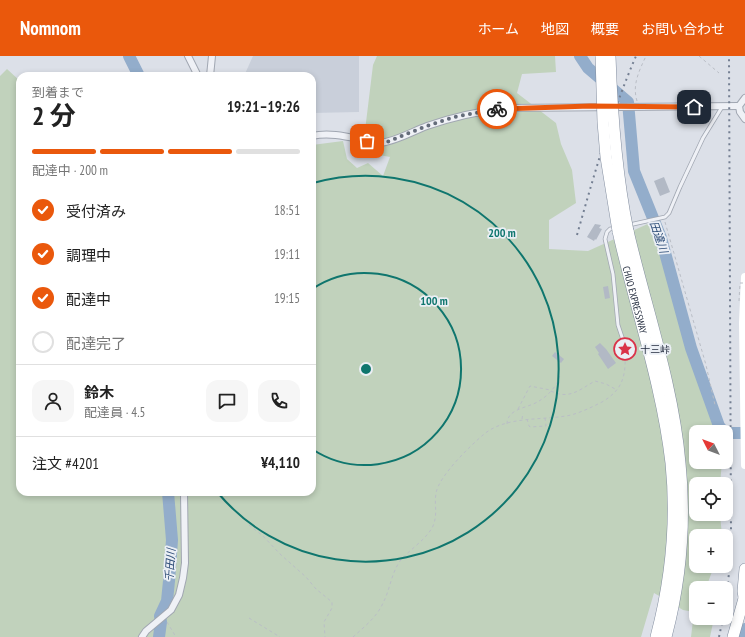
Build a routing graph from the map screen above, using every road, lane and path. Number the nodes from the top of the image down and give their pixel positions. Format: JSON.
{"nodes":[{"id":1,"x":188,"y":56,"type":"edge"},
{"id":2,"x":212,"y":56,"type":"edge"},
{"id":3,"x":601,"y":56,"type":"edge"},
{"id":4,"x":610,"y":56,"type":"edge"},
{"id":5,"x":616,"y":56,"type":"edge"},
{"id":6,"x":646,"y":56,"type":"edge"},
{"id":7,"x":699,"y":56,"type":"edge"},
{"id":8,"x":196,"y":72,"type":"edge"},
{"id":9,"x":210,"y":72,"type":"edge"},
{"id":10,"x":719,"y":73,"type":"dead end"},
{"id":11,"x":745,"y":98,"type":"edge"},
{"id":12,"x":739,"y":106,"type":"junction"},
{"id":13,"x":637,"y":107,"type":"junction"},
{"id":14,"x":722,"y":107,"type":"junction"},
{"id":15,"x":745,"y":119,"type":"edge"},
{"id":16,"x":613,"y":126,"type":"junction"},
{"id":17,"x":316,"y":135,"type":"edge"},
{"id":18,"x":663,"y":218,"type":"junction"},
{"id":19,"x":623,"y":231,"type":"junction"},
{"id":20,"x":745,"y":277,"type":"edge"},
{"id":21,"x":745,"y":283,"type":"edge"},
{"id":22,"x":739,"y":301,"type":"dead end"},
{"id":23,"x":625,"y":346,"type":"joint"},
{"id":24,"x":560,"y":374,"type":"dead end"},
{"id":25,"x":617,"y":390,"type":"junction"},
{"id":26,"x":550,"y":391,"type":"junction"},
{"id":27,"x":715,"y":405,"type":"dead end"},
{"id":28,"x":518,"y":410,"type":"junction"},
{"id":29,"x":523,"y":413,"type":"dead end"},
{"id":30,"x":545,"y":418,"type":"junction"},
{"id":31,"x":527,"y":419,"type":"junction"},
{"id":32,"x":522,"y":420,"type":"junction"},
{"id":33,"x":508,"y":424,"type":"junction"},
{"id":34,"x":745,"y":465,"type":"edge"},
{"id":35,"x":184,"y":496,"type":"edge"},
{"id":36,"x":249,"y":525,"type":"dead end"},
{"id":37,"x":745,"y":569,"type":"edge"},
{"id":38,"x":744,"y":596,"type":"edge"},
{"id":39,"x":164,"y":616,"type":"junction"},
{"id":40,"x":248,"y":618,"type":"dead end"},
{"id":41,"x":142,"y":637,"type":"edge"},
{"id":42,"x":176,"y":637,"type":"edge"},
{"id":43,"x":280,"y":637,"type":"edge"},
{"id":44,"x":324,"y":637,"type":"edge"},
{"id":45,"x":353,"y":637,"type":"edge"},
{"id":46,"x":656,"y":637,"type":"edge"},
{"id":47,"x":666,"y":637,"type":"edge"},
{"id":48,"x":733,"y":637,"type":"edge"}],
"edges":[{"from":1,"to":8,"type":"street"},
{"from":2,"to":9,"type":"street"},
{"from":3,"to":19,"type":"highway","name":"CHUO EXPRESSWAY","bridge":true},
{"from":4,"to":16,"type":"highway","name":"CHUO EXPRESSWAY","bridge":true},
{"from":5,"to":16,"type":"highway"},
{"from":6,"to":13,"type":"path"},
{"from":7,"to":10,"type":"path"},
{"from":11,"to":12,"type":"street"},
{"from":12,"to":14,"type":"street"},
{"from":12,"to":15,"type":"street"},
{"from":13,"to":14,"type":"street"},
{"from":13,"to":17,"type":"street"},
{"from":14,"to":18,"type":"lane"},
{"from":16,"to":19,"type":"highway","name":"CHUO EXPRESSWAY","bridge":true},
{"from":18,"to":23,"type":"lane"},
{"from":18,"to":27,"type":"path"},
{"from":19,"to":46,"type":"highway","name":"CHUO EXPRESSWAY"},
{"from":19,"to":47,"type":"highway","name":"CHUO EXPRESSWAY"},
{"from":20,"to":34,"type":"street"},
{"from":21,"to":22,"type":"path","bridge":true},
{"from":23,"to":25,"type":"path"},
{"from":24,"to":26,"type":"path"},
{"from":25,"to":26,"type":"path"},
{"from":25,"to":30,"type":"path"},
{"from":26,"to":28,"type":"path"},
{"from":26,"to":28,"type":"path"},
{"from":28,"to":33,"type":"path"},
{"from":29,"to":32,"type":"path"},
{"from":30,"to":31,"type":"path"},
{"from":30,"to":31,"type":"path"},
{"from":31,"to":32,"type":"path"},
{"from":32,"to":33,"type":"path"},
{"from":33,"to":45,"type":"path"},
{"from":35,"to":39,"type":"street"},
{"from":36,"to":44,"type":"path"},
{"from":37,"to":38,"type":"highway"},
{"from":38,"to":48,"type":"highway"},
{"from":39,"to":41,"type":"street"},
{"from":39,"to":42,"type":"path"},
{"from":40,"to":43,"type":"path"}]}
